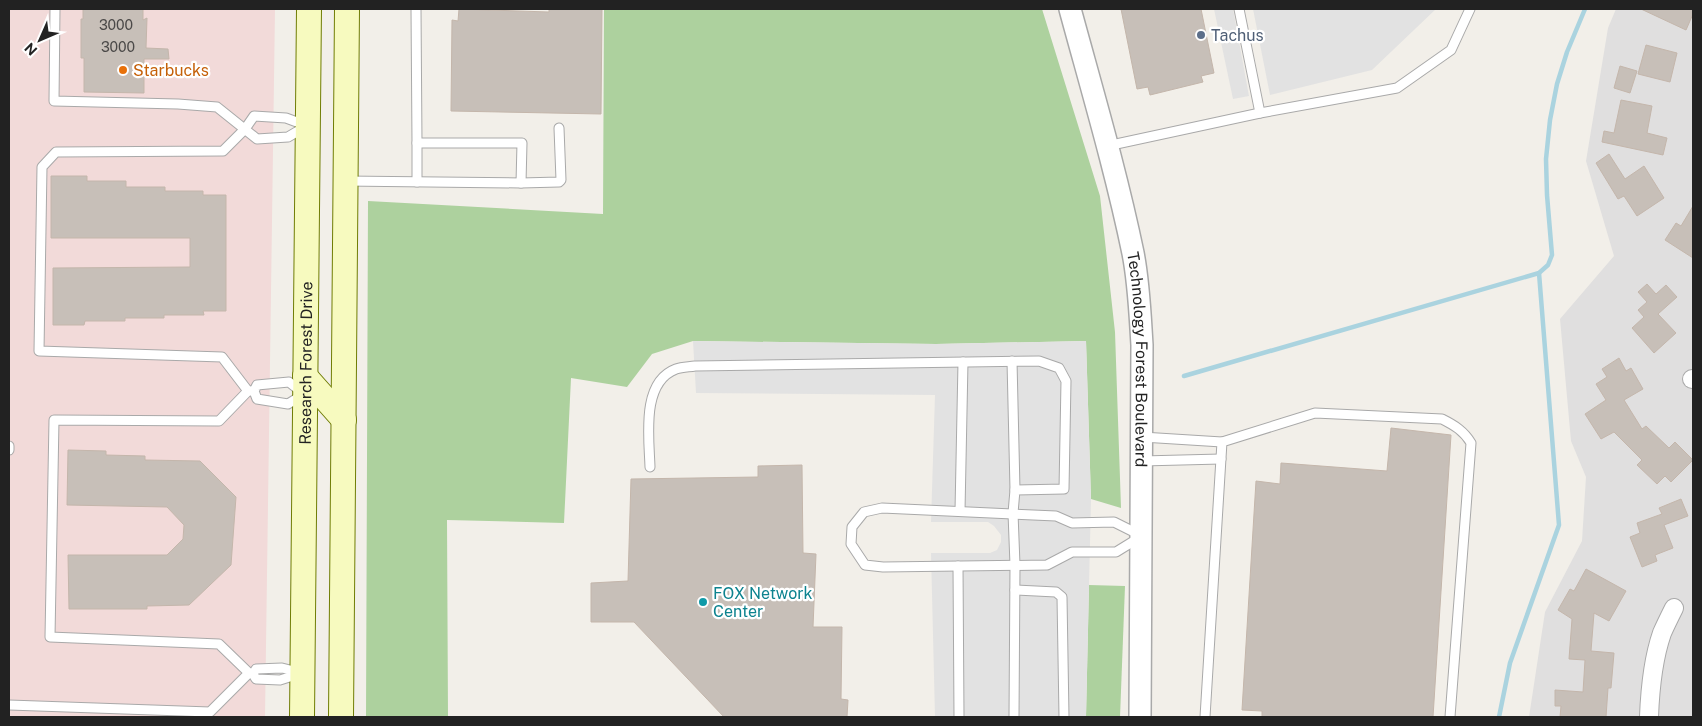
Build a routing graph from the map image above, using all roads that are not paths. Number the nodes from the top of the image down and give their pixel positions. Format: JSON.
{"nodes":[{"id":1,"x":55,"y":9,"type":"edge"},
{"id":2,"x":309,"y":9,"type":"edge"},
{"id":3,"x":347,"y":9,"type":"edge"},
{"id":4,"x":416,"y":9,"type":"edge"},
{"id":5,"x":1070,"y":9,"type":"edge"},
{"id":6,"x":1239,"y":9,"type":"edge"},
{"id":7,"x":1470,"y":9,"type":"edge"},
{"id":8,"x":1260,"y":113,"type":"junction"},
{"id":9,"x":307,"y":126,"type":"junction"},
{"id":10,"x":559,"y":128,"type":"dead end"},
{"id":11,"x":245,"y":129,"type":"junction"},
{"id":12,"x":417,"y":143,"type":"junction"},
{"id":13,"x":1106,"y":146,"type":"junction"},
{"id":14,"x":345,"y":181,"type":"junction"},
{"id":15,"x":417,"y":182,"type":"junction"},
{"id":16,"x":521,"y":183,"type":"junction"},
{"id":17,"x":1012,"y":361,"type":"junction"},
{"id":18,"x":963,"y":362,"type":"junction"},
{"id":19,"x":305,"y":385,"type":"junction"},
{"id":20,"x":251,"y":391,"type":"junction"},
{"id":21,"x":344,"y":420,"type":"junction"},
{"id":22,"x":1142,"y":436,"type":"junction"},
{"id":23,"x":1222,"y":442,"type":"junction"},
{"id":24,"x":9,"y":446,"type":"edge"},
{"id":25,"x":9,"y":450,"type":"edge"},
{"id":26,"x":1221,"y":459,"type":"junction"},
{"id":27,"x":1142,"y":461,"type":"junction"},
{"id":28,"x":650,"y":467,"type":"dead end"},
{"id":29,"x":1015,"y":490,"type":"junction"},
{"id":30,"x":960,"y":511,"type":"junction"},
{"id":31,"x":1013,"y":513,"type":"junction"},
{"id":32,"x":1142,"y":536,"type":"junction"},
{"id":33,"x":1015,"y":565,"type":"junction"},
{"id":34,"x":958,"y":566,"type":"junction"},
{"id":35,"x":1015,"y":590,"type":"junction"},
{"id":36,"x":1674,"y":608,"type":"dead end"},
{"id":37,"x":251,"y":673,"type":"junction"},
{"id":38,"x":302,"y":673,"type":"junction"},
{"id":39,"x":9,"y":705,"type":"edge"},
{"id":40,"x":302,"y":717,"type":"edge"},
{"id":41,"x":342,"y":717,"type":"edge"},
{"id":42,"x":959,"y":717,"type":"edge"},
{"id":43,"x":1014,"y":717,"type":"edge"},
{"id":44,"x":1064,"y":717,"type":"edge"},
{"id":45,"x":1140,"y":717,"type":"edge"},
{"id":46,"x":1205,"y":717,"type":"edge"},
{"id":47,"x":1450,"y":717,"type":"edge"},
{"id":48,"x":1649,"y":717,"type":"edge"}],
"edges":[{"from":1,"to":11,"type":"lane"},
{"from":2,"to":9,"type":"main road","name":"Research Forest Drive"},
{"from":3,"to":14,"type":"main road"},
{"from":4,"to":12,"type":"lane"},
{"from":5,"to":13,"type":"street","name":"Technology Forest Boulevard"},
{"from":6,"to":8,"type":"lane"},
{"from":7,"to":8,"type":"lane"},
{"from":8,"to":13,"type":"lane"},
{"from":9,"to":11,"type":"lane"},
{"from":9,"to":11,"type":"lane"},
{"from":9,"to":19,"type":"main road","name":"Research Forest Drive"},
{"from":10,"to":16,"type":"lane"},
{"from":11,"to":20,"type":"lane"},
{"from":12,"to":15,"type":"lane"},
{"from":12,"to":16,"type":"lane"},
{"from":13,"to":22,"type":"street","name":"Technology Forest Boulevard"},
{"from":14,"to":15,"type":"lane"},
{"from":14,"to":21,"type":"main road"},
{"from":15,"to":16,"type":"lane"},
{"from":17,"to":18,"type":"lane"},
{"from":17,"to":29,"type":"lane"},
{"from":17,"to":29,"type":"lane"},
{"from":18,"to":28,"type":"lane"},
{"from":18,"to":30,"type":"lane"},
{"from":19,"to":20,"type":"lane"},
{"from":19,"to":20,"type":"lane"},
{"from":19,"to":21,"type":"main road"},
{"from":19,"to":38,"type":"main road","name":"Research Forest Drive"},
{"from":20,"to":37,"type":"lane"},
{"from":21,"to":41,"type":"main road"},
{"from":22,"to":23,"type":"lane"},
{"from":22,"to":27,"type":"street","name":"Technology Forest Boulevard"},
{"from":23,"to":26,"type":"lane"},
{"from":23,"to":47,"type":"lane"},
{"from":24,"to":25,"type":"lane"},
{"from":26,"to":27,"type":"lane"},
{"from":26,"to":46,"type":"lane"},
{"from":27,"to":32,"type":"street","name":"Technology Forest Boulevard"},
{"from":29,"to":31,"type":"lane"},
{"from":30,"to":31,"type":"lane"},
{"from":30,"to":34,"type":"lane"},
{"from":31,"to":32,"type":"lane"},
{"from":31,"to":33,"type":"lane"},
{"from":32,"to":33,"type":"lane"},
{"from":32,"to":45,"type":"street","name":"Technology Forest Boulevard"},
{"from":33,"to":34,"type":"lane"},
{"from":33,"to":35,"type":"lane"},
{"from":34,"to":42,"type":"lane"},
{"from":35,"to":43,"type":"lane"},
{"from":35,"to":44,"type":"lane"},
{"from":36,"to":48,"type":"street"},
{"from":37,"to":38,"type":"lane"},
{"from":37,"to":39,"type":"lane"},
{"from":38,"to":40,"type":"main road","name":"Research Forest Drive"}]}
